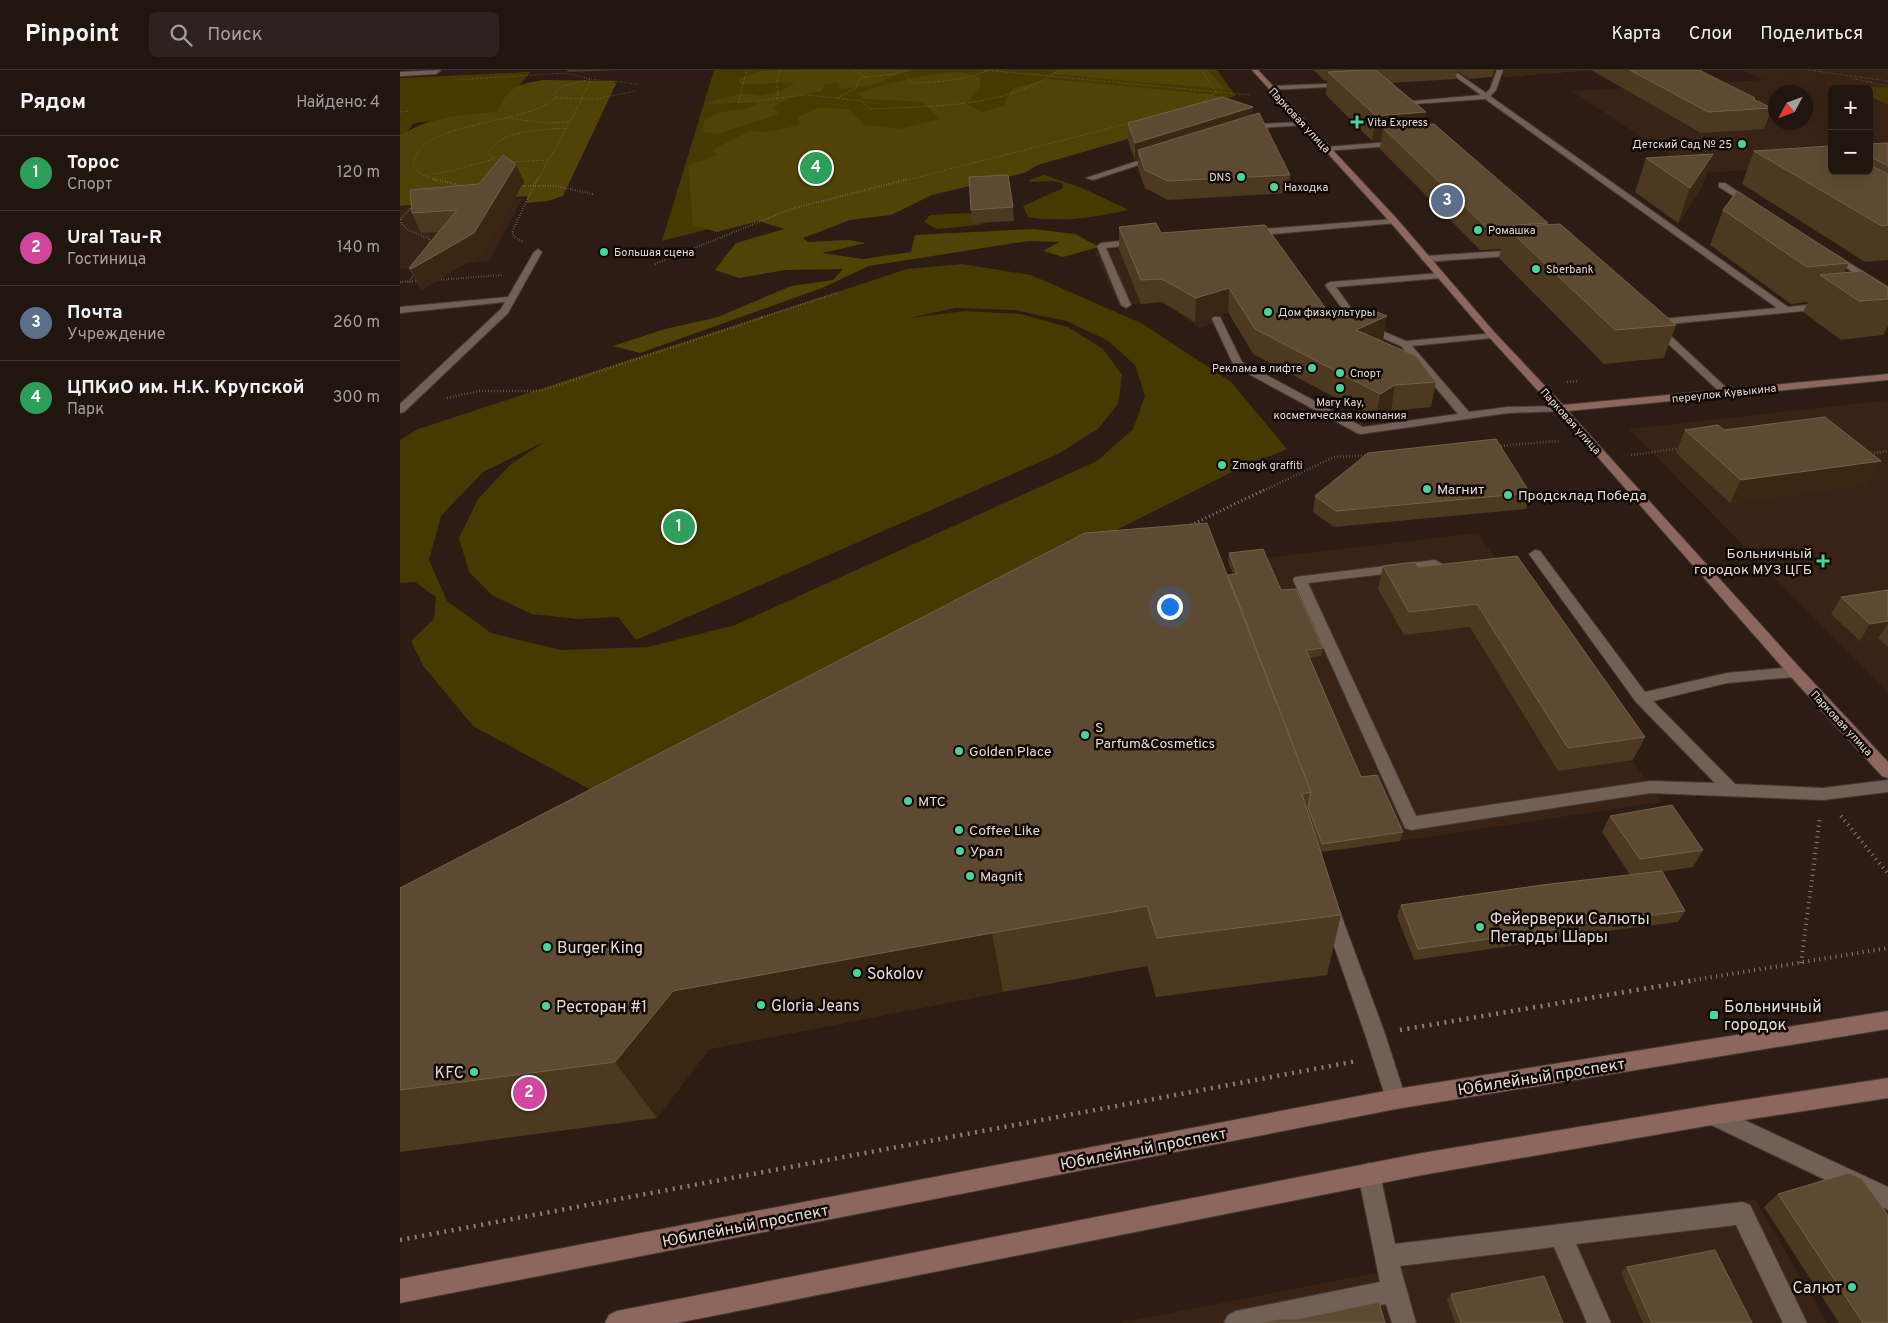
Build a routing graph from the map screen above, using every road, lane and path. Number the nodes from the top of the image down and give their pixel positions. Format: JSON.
{"nodes":[{"id":1,"x":438,"y":70,"type":"edge"},
{"id":2,"x":747,"y":70,"type":"edge"},
{"id":3,"x":780,"y":70,"type":"edge"},
{"id":4,"x":855,"y":70,"type":"edge"},
{"id":5,"x":912,"y":70,"type":"edge"},
{"id":6,"x":985,"y":70,"type":"edge"},
{"id":7,"x":989,"y":70,"type":"edge"},
{"id":8,"x":1059,"y":70,"type":"edge"},
{"id":9,"x":1201,"y":70,"type":"edge"},
{"id":10,"x":1255,"y":70,"type":"edge"},
{"id":11,"x":1449,"y":70,"type":"edge"},
{"id":12,"x":1500,"y":70,"type":"edge"},
{"id":13,"x":1808,"y":70,"type":"edge"},
{"id":14,"x":400,"y":74,"type":"edge"},
{"id":15,"x":905,"y":74,"type":"junction"},
{"id":16,"x":1830,"y":74,"type":"junction"},
{"id":17,"x":1053,"y":76,"type":"junction"},
{"id":18,"x":865,"y":77,"type":"junction"},
{"id":19,"x":591,"y":79,"type":"junction"},
{"id":20,"x":447,"y":80,"type":"dead end"},
{"id":21,"x":1888,"y":81,"type":"edge"},
{"id":22,"x":1357,"y":83,"type":"edge"},
{"id":23,"x":638,"y":84,"type":"dead end"},
{"id":24,"x":1888,"y":86,"type":"edge"},
{"id":25,"x":636,"y":91,"type":"dead end"},
{"id":26,"x":1216,"y":92,"type":"junction"},
{"id":27,"x":1274,"y":92,"type":"junction"},
{"id":28,"x":1486,"y":97,"type":"junction"},
{"id":29,"x":555,"y":98,"type":"junction"},
{"id":30,"x":778,"y":98,"type":"junction"},
{"id":31,"x":838,"y":98,"type":"junction"},
{"id":32,"x":1396,"y":99,"type":"edge"},
{"id":33,"x":581,"y":101,"type":"junction"},
{"id":34,"x":1196,"y":104,"type":"edge"},
{"id":35,"x":1402,"y":104,"type":"junction"},
{"id":36,"x":1409,"y":110,"type":"edge"},
{"id":37,"x":410,"y":111,"type":"dead end"},
{"id":38,"x":400,"y":112,"type":"edge"},
{"id":39,"x":502,"y":118,"type":"junction"},
{"id":40,"x":570,"y":122,"type":"junction"},
{"id":41,"x":1133,"y":122,"type":"edge"},
{"id":42,"x":1303,"y":124,"type":"junction"},
{"id":43,"x":567,"y":128,"type":"junction"},
{"id":44,"x":1240,"y":132,"type":"edge"},
{"id":45,"x":1405,"y":143,"type":"edge"},
{"id":46,"x":1326,"y":149,"type":"junction"},
{"id":47,"x":1165,"y":155,"type":"edge"},
{"id":48,"x":495,"y":159,"type":"junction"},
{"id":49,"x":547,"y":160,"type":"junction"},
{"id":50,"x":423,"y":175,"type":"junction"},
{"id":51,"x":1090,"y":178,"type":"dead end"},
{"id":52,"x":454,"y":184,"type":"junction"},
{"id":53,"x":534,"y":185,"type":"junction"},
{"id":54,"x":1722,"y":185,"type":"dead end"},
{"id":55,"x":448,"y":186,"type":"edge"},
{"id":56,"x":470,"y":186,"type":"edge"},
{"id":57,"x":515,"y":186,"type":"edge"},
{"id":58,"x":592,"y":194,"type":"dead end"},
{"id":59,"x":415,"y":203,"type":"edge"},
{"id":60,"x":1764,"y":212,"type":"edge"},
{"id":61,"x":1394,"y":221,"type":"junction"},
{"id":62,"x":1238,"y":234,"type":"edge"},
{"id":63,"x":1150,"y":241,"type":"edge"},
{"id":64,"x":1822,"y":248,"type":"edge"},
{"id":65,"x":426,"y":252,"type":"edge"},
{"id":66,"x":538,"y":252,"type":"joint"},
{"id":67,"x":1530,"y":252,"type":"edge"},
{"id":68,"x":1425,"y":259,"type":"junction"},
{"id":69,"x":655,"y":264,"type":"dead end"},
{"id":70,"x":419,"y":268,"type":"edge"},
{"id":71,"x":528,"y":273,"type":"junction"},
{"id":72,"x":1439,"y":276,"type":"junction"},
{"id":73,"x":400,"y":282,"type":"edge"},
{"id":74,"x":409,"y":282,"type":"junction"},
{"id":75,"x":1888,"y":291,"type":"edge"},
{"id":76,"x":837,"y":293,"type":"dead end"},
{"id":77,"x":512,"y":299,"type":"junction"},
{"id":78,"x":1126,"y":305,"type":"dead end"},
{"id":79,"x":1832,"y":305,"type":"edge"},
{"id":80,"x":400,"y":310,"type":"edge"},
{"id":81,"x":1786,"y":310,"type":"junction"},
{"id":82,"x":1217,"y":319,"type":"edge"},
{"id":83,"x":1492,"y":335,"type":"junction"},
{"id":84,"x":1405,"y":344,"type":"junction"},
{"id":85,"x":1888,"y":377,"type":"edge"},
{"id":86,"x":1726,"y":392,"type":"junction"},
{"id":87,"x":402,"y":409,"type":"edge"},
{"id":88,"x":1560,"y":409,"type":"junction"},
{"id":89,"x":1466,"y":416,"type":"junction"},
{"id":90,"x":1534,"y":444,"type":"dead end"},
{"id":91,"x":1496,"y":446,"type":"edge"},
{"id":92,"x":1685,"y":447,"type":"dead end"},
{"id":93,"x":1888,"y":451,"type":"edge"},
{"id":94,"x":1372,"y":455,"type":"edge"},
{"id":95,"x":1630,"y":455,"type":"dead end"},
{"id":96,"x":1862,"y":455,"type":"edge"},
{"id":97,"x":1190,"y":526,"type":"edge"},
{"id":98,"x":1535,"y":554,"type":"dead end"},
{"id":99,"x":1434,"y":564,"type":"edge"},
{"id":100,"x":1795,"y":672,"type":"junction"},
{"id":101,"x":1640,"y":698,"type":"junction"},
{"id":102,"x":1888,"y":772,"type":"edge"},
{"id":103,"x":1888,"y":786,"type":"edge"},
{"id":104,"x":1732,"y":791,"type":"junction"},
{"id":105,"x":1823,"y":794,"type":"junction"},
{"id":106,"x":1888,"y":874,"type":"edge"},
{"id":107,"x":1325,"y":896,"type":"edge"},
{"id":108,"x":1888,"y":948,"type":"edge"},
{"id":109,"x":1801,"y":963,"type":"junction"},
{"id":110,"x":1888,"y":1020,"type":"edge"},
{"id":111,"x":1375,"y":1034,"type":"junction"},
{"id":112,"x":1382,"y":1057,"type":"junction"},
{"id":113,"x":1888,"y":1088,"type":"edge"},
{"id":114,"x":1396,"y":1099,"type":"junction"},
{"id":115,"x":1712,"y":1115,"type":"junction"},
{"id":116,"x":1369,"y":1174,"type":"junction"},
{"id":117,"x":1888,"y":1199,"type":"edge"},
{"id":118,"x":1561,"y":1236,"type":"junction"},
{"id":119,"x":400,"y":1240,"type":"edge"},
{"id":120,"x":1387,"y":1256,"type":"junction"},
{"id":121,"x":1394,"y":1290,"type":"junction"},
{"id":122,"x":400,"y":1291,"type":"edge"},
{"id":123,"x":617,"y":1323,"type":"edge"},
{"id":124,"x":1236,"y":1323,"type":"edge"},
{"id":125,"x":1404,"y":1323,"type":"edge"},
{"id":126,"x":1599,"y":1323,"type":"edge"},
{"id":127,"x":1795,"y":1323,"type":"edge"}],
"edges":[{"from":1,"to":14,"type":"street"},
{"from":2,"to":30,"type":"path"},
{"from":3,"to":30,"type":"path"},
{"from":4,"to":18,"type":"path"},
{"from":5,"to":15,"type":"path"},
{"from":6,"to":7,"type":"path"},
{"from":7,"to":15,"type":"path"},
{"from":7,"to":17,"type":"path"},
{"from":8,"to":17,"type":"path"},
{"from":9,"to":26,"type":"path"},
{"from":10,"to":27,"type":"main road","name":"Парковая улица"},
{"from":11,"to":28,"type":"street"},
{"from":12,"to":28,"type":"street"},
{"from":13,"to":16,"type":"path"},
{"from":15,"to":18,"type":"path"},
{"from":16,"to":21,"type":"path"},
{"from":16,"to":24,"type":"path"},
{"from":17,"to":26,"type":"path"},
{"from":17,"to":31,"type":"path"},
{"from":18,"to":31,"type":"path"},
{"from":19,"to":20,"type":"path"},
{"from":19,"to":23,"type":"path"},
{"from":19,"to":29,"type":"path"},
{"from":19,"to":33,"type":"path"},
{"from":22,"to":27,"type":"street"},
{"from":25,"to":33,"type":"path"},
{"from":26,"to":27,"type":"path"},
{"from":26,"to":34,"type":"path"},
{"from":27,"to":42,"type":"main road","name":"Парковая улица"},
{"from":28,"to":35,"type":"street"},
{"from":28,"to":81,"type":"street"},
{"from":29,"to":33,"type":"path"},
{"from":29,"to":39,"type":"path"},
{"from":30,"to":31,"type":"path"},
{"from":32,"to":35,"type":"street"},
{"from":33,"to":40,"type":"path"},
{"from":35,"to":36,"type":"street"},
{"from":37,"to":38,"type":"path"},
{"from":39,"to":40,"type":"path"},
{"from":39,"to":50,"type":"path"},
{"from":40,"to":43,"type":"path"},
{"from":41,"to":69,"type":"path"},
{"from":42,"to":44,"type":"street"},
{"from":42,"to":46,"type":"main road","name":"Парковая улица"},
{"from":43,"to":48,"type":"path"},
{"from":43,"to":49,"type":"path"},
{"from":45,"to":46,"type":"street"},
{"from":46,"to":61,"type":"main road","name":"Парковая улица"},
{"from":47,"to":51,"type":"street"},
{"from":48,"to":49,"type":"path"},
{"from":48,"to":50,"type":"path"},
{"from":49,"to":53,"type":"path"},
{"from":50,"to":52,"type":"path"},
{"from":52,"to":55,"type":"path"},
{"from":52,"to":56,"type":"path"},
{"from":53,"to":57,"type":"path"},
{"from":53,"to":58,"type":"path"},
{"from":53,"to":66,"type":"path"},
{"from":54,"to":60,"type":"street"},
{"from":59,"to":65,"type":"path"},
{"from":61,"to":62,"type":"street"},
{"from":61,"to":68,"type":"main road","name":"Парковая улица"},
{"from":63,"to":78,"type":"street"},
{"from":64,"to":75,"type":"street"},
{"from":66,"to":71,"type":"street"},
{"from":67,"to":68,"type":"street"},
{"from":68,"to":72,"type":"main road","name":"Парковая улица"},
{"from":70,"to":74,"type":"path"},
{"from":71,"to":74,"type":"path"},
{"from":71,"to":77,"type":"street"},
{"from":72,"to":83,"type":"main road","name":"Парковая улица"},
{"from":72,"to":84,"type":"street"},
{"from":73,"to":74,"type":"path"},
{"from":76,"to":87,"type":"path"},
{"from":77,"to":80,"type":"street"},
{"from":77,"to":87,"type":"street"},
{"from":79,"to":81,"type":"street"},
{"from":81,"to":86,"type":"street"},
{"from":82,"to":89,"type":"street"},
{"from":83,"to":84,"type":"street"},
{"from":83,"to":88,"type":"main road","name":"Парковая улица"},
{"from":84,"to":89,"type":"street"},
{"from":85,"to":86,"type":"main road","name":"переулок Кувыкина"},
{"from":86,"to":88,"type":"main road","name":"переулок Кувыкина"},
{"from":88,"to":89,"type":"street"},
{"from":88,"to":100,"type":"main road","name":"Парковая улица"},
{"from":90,"to":91,"type":"path"},
{"from":92,"to":95,"type":"path"},
{"from":93,"to":96,"type":"path"},
{"from":94,"to":97,"type":"path"},
{"from":98,"to":101,"type":"street"},
{"from":99,"to":104,"type":"street"},
{"from":100,"to":101,"type":"street"},
{"from":100,"to":102,"type":"main road","name":"Парковая улица"},
{"from":101,"to":104,"type":"street"},
{"from":103,"to":105,"type":"street"},
{"from":104,"to":105,"type":"street"},
{"from":105,"to":106,"type":"path"},
{"from":105,"to":109,"type":"path"},
{"from":107,"to":111,"type":"street"},
{"from":108,"to":109,"type":"path"},
{"from":109,"to":111,"type":"path"},
{"from":110,"to":114,"type":"main road","name":"Юбилейный проспект"},
{"from":111,"to":112,"type":"street"},
{"from":112,"to":114,"type":"street"},
{"from":112,"to":119,"type":"path"},
{"from":113,"to":115,"type":"main road"},
{"from":114,"to":122,"type":"main road","name":"Юбилейный проспект"},
{"from":115,"to":116,"type":"main road"},
{"from":115,"to":117,"type":"street"},
{"from":116,"to":120,"type":"street"},
{"from":116,"to":123,"type":"main road"},
{"from":118,"to":120,"type":"street"},
{"from":118,"to":126,"type":"street"},
{"from":118,"to":127,"type":"street"},
{"from":120,"to":121,"type":"street"},
{"from":121,"to":124,"type":"street"},
{"from":121,"to":125,"type":"street"}]}
